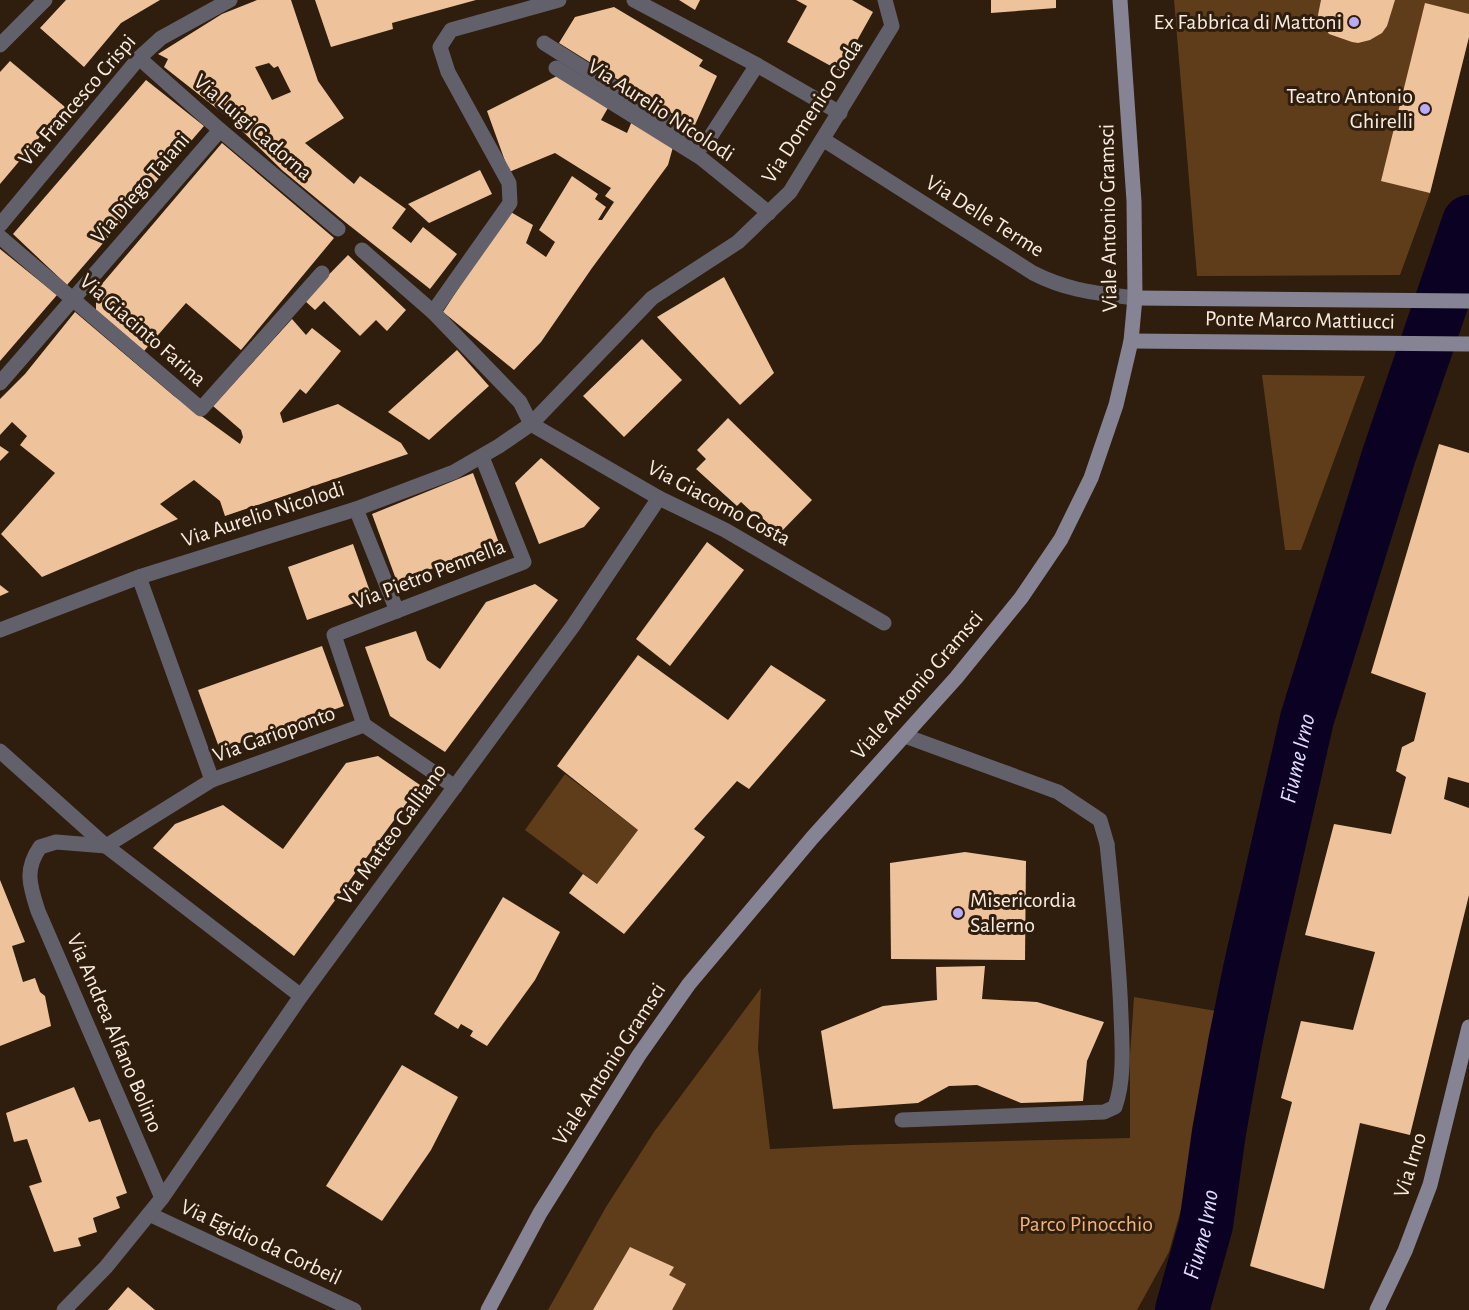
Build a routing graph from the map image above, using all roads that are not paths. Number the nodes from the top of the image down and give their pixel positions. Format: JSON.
{"nodes":[{"id":1,"x":45,"y":0,"type":"edge"},
{"id":2,"x":230,"y":0,"type":"edge"},
{"id":3,"x":559,"y":0,"type":"edge"},
{"id":4,"x":634,"y":0,"type":"edge"},
{"id":5,"x":885,"y":0,"type":"edge"},
{"id":6,"x":1120,"y":0,"type":"edge"},
{"id":7,"x":544,"y":44,"type":"dead end"},
{"id":8,"x":0,"y":45,"type":"edge"},
{"id":9,"x":139,"y":58,"type":"junction"},
{"id":10,"x":757,"y":65,"type":"junction"},
{"id":11,"x":556,"y":68,"type":"dead end"},
{"id":12,"x":840,"y":113,"type":"junction"},
{"id":13,"x":220,"y":130,"type":"junction"},
{"id":14,"x":824,"y":140,"type":"junction"},
{"id":15,"x":769,"y":213,"type":"junction"},
{"id":16,"x":0,"y":225,"type":"edge"},
{"id":17,"x":338,"y":229,"type":"dead end"},
{"id":18,"x":0,"y":237,"type":"edge"},
{"id":19,"x":362,"y":250,"type":"dead end"},
{"id":20,"x":322,"y":273,"type":"dead end"},
{"id":21,"x":1135,"y":298,"type":"junction"},
{"id":22,"x":72,"y":299,"type":"junction"},
{"id":23,"x":1469,"y":301,"type":"edge"},
{"id":24,"x":434,"y":312,"type":"junction"},
{"id":25,"x":1131,"y":341,"type":"junction"},
{"id":26,"x":1469,"y":344,"type":"edge"},
{"id":27,"x":0,"y":383,"type":"edge"},
{"id":28,"x":531,"y":424,"type":"junction"},
{"id":29,"x":482,"y":457,"type":"junction"},
{"id":30,"x":659,"y":498,"type":"junction"},
{"id":31,"x":356,"y":509,"type":"junction"},
{"id":32,"x":139,"y":578,"type":"junction"},
{"id":33,"x":397,"y":610,"type":"junction"},
{"id":34,"x":884,"y":623,"type":"dead end"},
{"id":35,"x":0,"y":630,"type":"edge"},
{"id":36,"x":364,"y":725,"type":"junction"},
{"id":37,"x":905,"y":736,"type":"junction"},
{"id":38,"x":1,"y":753,"type":"edge"},
{"id":39,"x":212,"y":780,"type":"junction"},
{"id":40,"x":455,"y":787,"type":"junction"},
{"id":41,"x":106,"y":846,"type":"junction"},
{"id":42,"x":301,"y":996,"type":"junction"},
{"id":43,"x":1469,"y":1027,"type":"edge"},
{"id":44,"x":902,"y":1120,"type":"dead end"},
{"id":45,"x":162,"y":1198,"type":"junction"},
{"id":46,"x":149,"y":1214,"type":"junction"},
{"id":47,"x":64,"y":1310,"type":"edge"},
{"id":48,"x":354,"y":1310,"type":"edge"},
{"id":49,"x":488,"y":1310,"type":"edge"},
{"id":50,"x":1377,"y":1310,"type":"edge"}],
"edges":[{"from":1,"to":8,"type":"street"},
{"from":2,"to":9,"type":"street","name":"Via Francesco Crispi"},
{"from":3,"to":24,"type":"street"},
{"from":4,"to":10,"type":"street"},
{"from":5,"to":12,"type":"street","name":"Via Domenico Coda"},
{"from":6,"to":21,"type":"main road","name":"Viale Antonio Gramsci"},
{"from":7,"to":10,"type":"street"},
{"from":9,"to":13,"type":"street","name":"Via Luigi Cadorna"},
{"from":9,"to":16,"type":"street","name":"Via Francesco Crispi"},
{"from":10,"to":12,"type":"street"},
{"from":11,"to":15,"type":"street","name":"Via Aurelio Nicolodi"},
{"from":12,"to":14,"type":"street","name":"Via Domenico Coda"},
{"from":13,"to":17,"type":"street","name":"Via Luigi Cadorna"},
{"from":13,"to":22,"type":"street","name":"Via Diego Taiani"},
{"from":14,"to":15,"type":"street","name":"Via Domenico Coda"},
{"from":14,"to":21,"type":"street","name":"Via Delle Terme"},
{"from":15,"to":28,"type":"street","name":"Via Domenico Coda"},
{"from":18,"to":22,"type":"street","name":"Via Giacinto Farina"},
{"from":19,"to":24,"type":"street"},
{"from":20,"to":22,"type":"street","name":"Via Giacinto Farina"},
{"from":21,"to":23,"type":"main road","name":"Ponte Marco Mattiucci"},
{"from":21,"to":25,"type":"main road","name":"Viale Antonio Gramsci"},
{"from":22,"to":27,"type":"street","name":"Via Diego Taiani"},
{"from":24,"to":28,"type":"street"},
{"from":25,"to":26,"type":"main road","name":"Ponte Marco Mattiucci"},
{"from":25,"to":37,"type":"main road","name":"Viale Antonio Gramsci"},
{"from":28,"to":29,"type":"street","name":"Via Aurelio Nicolodi"},
{"from":28,"to":30,"type":"street","name":"Via Giacomo Costa"},
{"from":29,"to":31,"type":"street","name":"Via Aurelio Nicolodi"},
{"from":29,"to":33,"type":"street","name":"Via Pietro Pennella"},
{"from":30,"to":34,"type":"street","name":"Via Giacomo Costa"},
{"from":30,"to":40,"type":"street","name":"Via Matteo Galliano"},
{"from":31,"to":32,"type":"street","name":"Via Aurelio Nicolodi"},
{"from":31,"to":33,"type":"street"},
{"from":32,"to":35,"type":"street","name":"Via Aurelio Nicolodi"},
{"from":32,"to":39,"type":"street"},
{"from":33,"to":36,"type":"street","name":"Via Pietro Pennella"},
{"from":36,"to":39,"type":"street","name":"Via Garioponto"},
{"from":36,"to":40,"type":"street","name":"Via Garioponto"},
{"from":37,"to":44,"type":"street"},
{"from":37,"to":49,"type":"main road","name":"Viale Antonio Gramsci"},
{"from":38,"to":41,"type":"street"},
{"from":39,"to":41,"type":"street","name":"Via Garioponto"},
{"from":40,"to":42,"type":"street","name":"Via Matteo Galliano"},
{"from":41,"to":42,"type":"street"},
{"from":41,"to":45,"type":"street","name":"Via Andrea Alfano Bolino"},
{"from":42,"to":45,"type":"street","name":"Via Matteo Galliano"},
{"from":43,"to":50,"type":"main road","name":"Via Irno"},
{"from":45,"to":46,"type":"street","name":"Via Matteo Galliano"},
{"from":46,"to":47,"type":"street","name":"Via Matteo Galliano"},
{"from":46,"to":48,"type":"street","name":"Via Egidio da Corbeil"}]}
